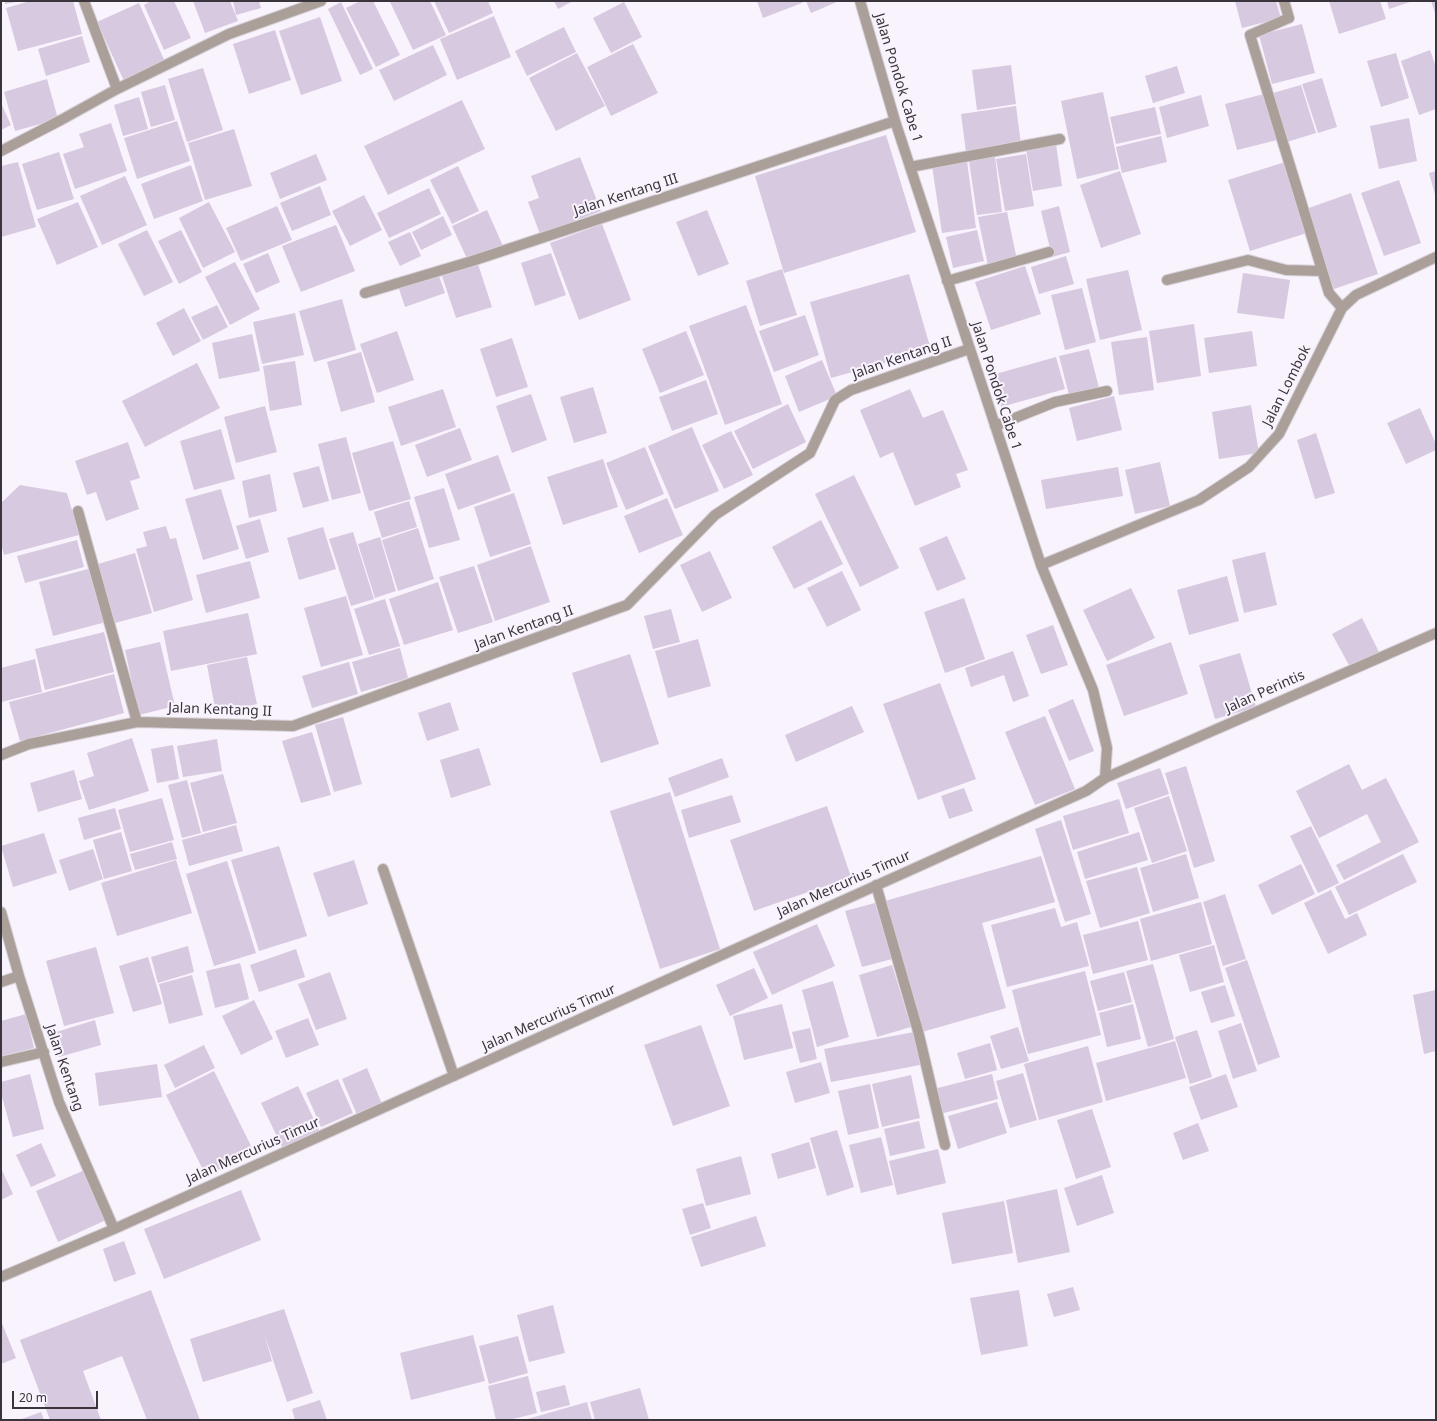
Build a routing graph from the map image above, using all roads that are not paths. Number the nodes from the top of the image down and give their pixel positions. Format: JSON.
{"nodes":[{"id":1,"x":84,"y":1,"type":"edge"},
{"id":2,"x":321,"y":1,"type":"edge"},
{"id":3,"x":860,"y":1,"type":"edge"},
{"id":4,"x":1284,"y":1,"type":"edge"},
{"id":5,"x":117,"y":89,"type":"junction"},
{"id":6,"x":895,"y":121,"type":"junction"},
{"id":7,"x":1060,"y":139,"type":"dead end"},
{"id":8,"x":1,"y":150,"type":"edge"},
{"id":9,"x":910,"y":167,"type":"junction"},
{"id":10,"x":1049,"y":252,"type":"dead end"},
{"id":11,"x":1436,"y":257,"type":"edge"},
{"id":12,"x":1322,"y":271,"type":"junction"},
{"id":13,"x":1167,"y":280,"type":"dead end"},
{"id":14,"x":947,"y":281,"type":"junction"},
{"id":15,"x":364,"y":293,"type":"dead end"},
{"id":16,"x":1342,"y":308,"type":"junction"},
{"id":17,"x":969,"y":349,"type":"junction"},
{"id":18,"x":1107,"y":391,"type":"dead end"},
{"id":19,"x":995,"y":426,"type":"junction"},
{"id":20,"x":78,"y":511,"type":"dead end"},
{"id":21,"x":1041,"y":565,"type":"junction"},
{"id":22,"x":1436,"y":633,"type":"edge"},
{"id":23,"x":137,"y":722,"type":"junction"},
{"id":24,"x":1,"y":755,"type":"edge"},
{"id":25,"x":1105,"y":778,"type":"junction"},
{"id":26,"x":383,"y":869,"type":"dead end"},
{"id":27,"x":876,"y":885,"type":"junction"},
{"id":28,"x":1,"y":912,"type":"edge"},
{"id":29,"x":19,"y":976,"type":"junction"},
{"id":30,"x":1,"y":982,"type":"edge"},
{"id":31,"x":44,"y":1052,"type":"junction"},
{"id":32,"x":1,"y":1062,"type":"edge"},
{"id":33,"x":454,"y":1076,"type":"junction"},
{"id":34,"x":944,"y":1145,"type":"dead end"},
{"id":35,"x":114,"y":1229,"type":"junction"},
{"id":36,"x":1,"y":1277,"type":"edge"}],
"edges":[{"from":1,"to":5,"type":"street"},
{"from":2,"to":5,"type":"street"},
{"from":3,"to":6,"type":"street","name":"Jalan Pondok Cabe 1"},
{"from":4,"to":12,"type":"street"},
{"from":5,"to":8,"type":"street"},
{"from":6,"to":9,"type":"street","name":"Jalan Pondok Cabe 1"},
{"from":6,"to":15,"type":"street","name":"Jalan Kentang III"},
{"from":7,"to":9,"type":"street"},
{"from":9,"to":14,"type":"street","name":"Jalan Pondok Cabe 1"},
{"from":10,"to":14,"type":"street"},
{"from":11,"to":16,"type":"street","name":"Jalan Lombok"},
{"from":12,"to":13,"type":"street"},
{"from":12,"to":16,"type":"street"},
{"from":14,"to":17,"type":"street","name":"Jalan Pondok Cabe 1"},
{"from":16,"to":21,"type":"street","name":"Jalan Lombok"},
{"from":17,"to":19,"type":"street","name":"Jalan Pondok Cabe 1"},
{"from":17,"to":23,"type":"street","name":"Jalan Kentang II"},
{"from":18,"to":19,"type":"street"},
{"from":19,"to":21,"type":"street","name":"Jalan Pondok Cabe 1"},
{"from":20,"to":23,"type":"street"},
{"from":21,"to":25,"type":"street","name":"Jalan Pondok Cabe 1"},
{"from":22,"to":25,"type":"street","name":"Jalan Perintis"},
{"from":23,"to":24,"type":"street","name":"Jalan Kentang II"},
{"from":25,"to":27,"type":"street","name":"Jalan Mercurius Timur"},
{"from":26,"to":33,"type":"street"},
{"from":27,"to":33,"type":"street","name":"Jalan Mercurius Timur"},
{"from":27,"to":34,"type":"street"},
{"from":28,"to":29,"type":"street","name":"Jalan Kentang"},
{"from":29,"to":30,"type":"street"},
{"from":29,"to":31,"type":"street","name":"Jalan Kentang"},
{"from":31,"to":32,"type":"street"},
{"from":31,"to":35,"type":"street","name":"Jalan Kentang"},
{"from":33,"to":35,"type":"street","name":"Jalan Mercurius Timur"},
{"from":35,"to":36,"type":"street","name":"Jalan Mercurius Timur"}]}
